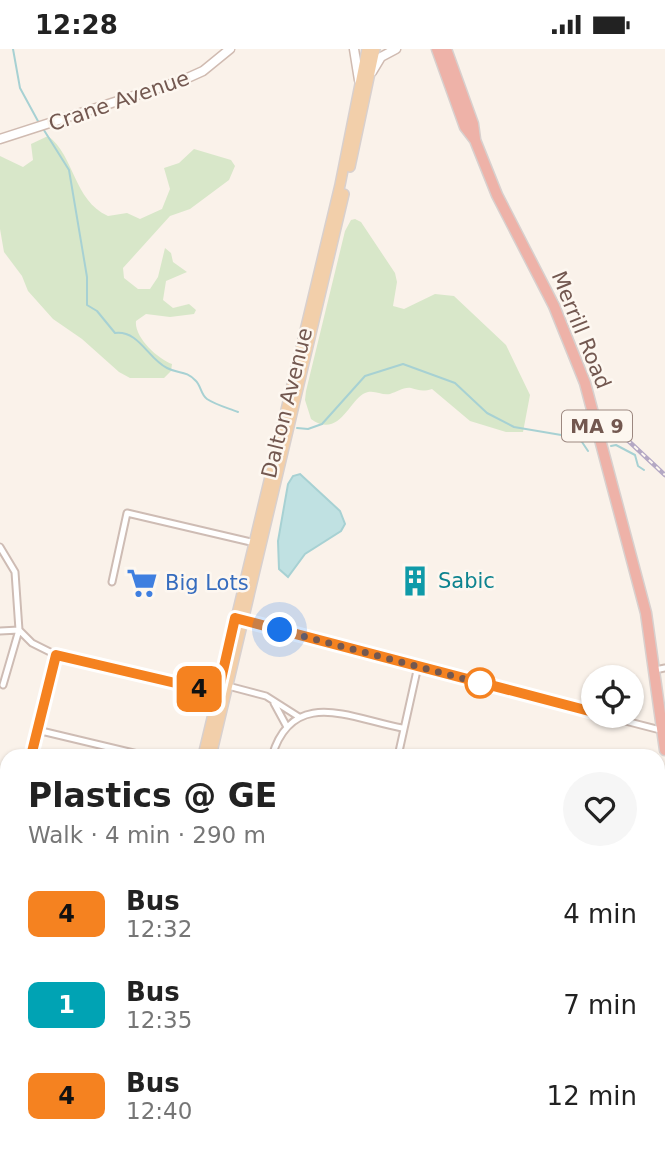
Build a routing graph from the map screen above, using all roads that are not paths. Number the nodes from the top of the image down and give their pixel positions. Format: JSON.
{"nodes":[{"id":1,"x":230,"y":49,"type":"edge"},
{"id":2,"x":354,"y":49,"type":"edge"},
{"id":3,"x":367,"y":49,"type":"edge"},
{"id":4,"x":375,"y":49,"type":"edge"},
{"id":5,"x":396,"y":49,"type":"edge"},
{"id":6,"x":437,"y":49,"type":"edge"},
{"id":7,"x":446,"y":49,"type":"edge"},
{"id":8,"x":370,"y":78,"type":"junction"},
{"id":9,"x":359,"y":89,"type":"junction"},
{"id":10,"x":0,"y":139,"type":"edge"},
{"id":11,"x":475,"y":140,"type":"junction"},
{"id":12,"x":346,"y":174,"type":"junction"},
{"id":13,"x":258,"y":543,"type":"junction"},
{"id":14,"x":0,"y":547,"type":"edge"},
{"id":15,"x":112,"y":582,"type":"dead end"},
{"id":16,"x":239,"y":619,"type":"junction"},
{"id":17,"x":19,"y":630,"type":"junction"},
{"id":18,"x":0,"y":631,"type":"edge"},
{"id":19,"x":56,"y":655,"type":"junction"},
{"id":20,"x":418,"y":666,"type":"junction"},
{"id":21,"x":660,"y":669,"type":"edge"},
{"id":22,"x":3,"y":685,"type":"dead end"},
{"id":23,"x":228,"y":686,"type":"junction"},
{"id":24,"x":218,"y":693,"type":"junction"},
{"id":25,"x":270,"y":698,"type":"junction"},
{"id":26,"x":581,"y":709,"type":"edge"},
{"id":27,"x":299,"y":717,"type":"junction"},
{"id":28,"x":644,"y":726,"type":"edge"},
{"id":29,"x":287,"y":727,"type":"junction"},
{"id":30,"x":402,"y":728,"type":"junction"},
{"id":31,"x":37,"y":730,"type":"junction"},
{"id":32,"x":664,"y":731,"type":"edge"},
{"id":33,"x":33,"y":749,"type":"edge"},
{"id":34,"x":117,"y":749,"type":"edge"},
{"id":35,"x":205,"y":749,"type":"edge"},
{"id":36,"x":213,"y":749,"type":"edge"},
{"id":37,"x":276,"y":749,"type":"edge"},
{"id":38,"x":399,"y":749,"type":"edge"},
{"id":39,"x":665,"y":749,"type":"edge"}],
"edges":[{"from":1,"to":10,"type":"main road","name":"Crane Avenue"},
{"from":2,"to":9,"type":"main road"},
{"from":3,"to":9,"type":"main road","name":"Dalton Avenue"},
{"from":4,"to":8,"type":"main road","name":"Dalton Avenue"},
{"from":5,"to":8,"type":"main road"},
{"from":6,"to":11,"type":"highway","name":"Merrill Road","number":"MA 9"},
{"from":7,"to":11,"type":"highway","name":"Merrill Road","number":"MA 9"},
{"from":8,"to":12,"type":"main road","name":"Dalton Avenue"},
{"from":9,"to":12,"type":"main road","name":"Dalton Avenue"},
{"from":11,"to":21,"type":"highway","name":"Merrill Road","number":"MA 9"},
{"from":12,"to":13,"type":"main road","name":"Dalton Avenue"},
{"from":13,"to":15,"type":"street"},
{"from":13,"to":16,"type":"main road","name":"Dalton Avenue"},
{"from":14,"to":17,"type":"street"},
{"from":16,"to":20,"type":"street"},
{"from":16,"to":23,"type":"main road","name":"Dalton Avenue"},
{"from":16,"to":24,"type":"main road","name":"Dalton Avenue"},
{"from":17,"to":18,"type":"street"},
{"from":17,"to":19,"type":"street"},
{"from":17,"to":22,"type":"street"},
{"from":19,"to":24,"type":"street"},
{"from":19,"to":31,"type":"street"},
{"from":20,"to":26,"type":"street"},
{"from":20,"to":30,"type":"street"},
{"from":21,"to":32,"type":"highway","name":"Merrill Road","number":"MA 9"},
{"from":23,"to":25,"type":"street"},
{"from":23,"to":36,"type":"main road","name":"Dalton Avenue"},
{"from":24,"to":35,"type":"main road","name":"Dalton Avenue"},
{"from":25,"to":27,"type":"street"},
{"from":25,"to":29,"type":"street"},
{"from":27,"to":29,"type":"street"},
{"from":27,"to":30,"type":"street"},
{"from":28,"to":32,"type":"street"},
{"from":29,"to":37,"type":"street"},
{"from":30,"to":38,"type":"street"},
{"from":31,"to":33,"type":"street"},
{"from":31,"to":34,"type":"street"},
{"from":32,"to":39,"type":"highway","name":"Merrill Road","number":"MA 9"}]}
